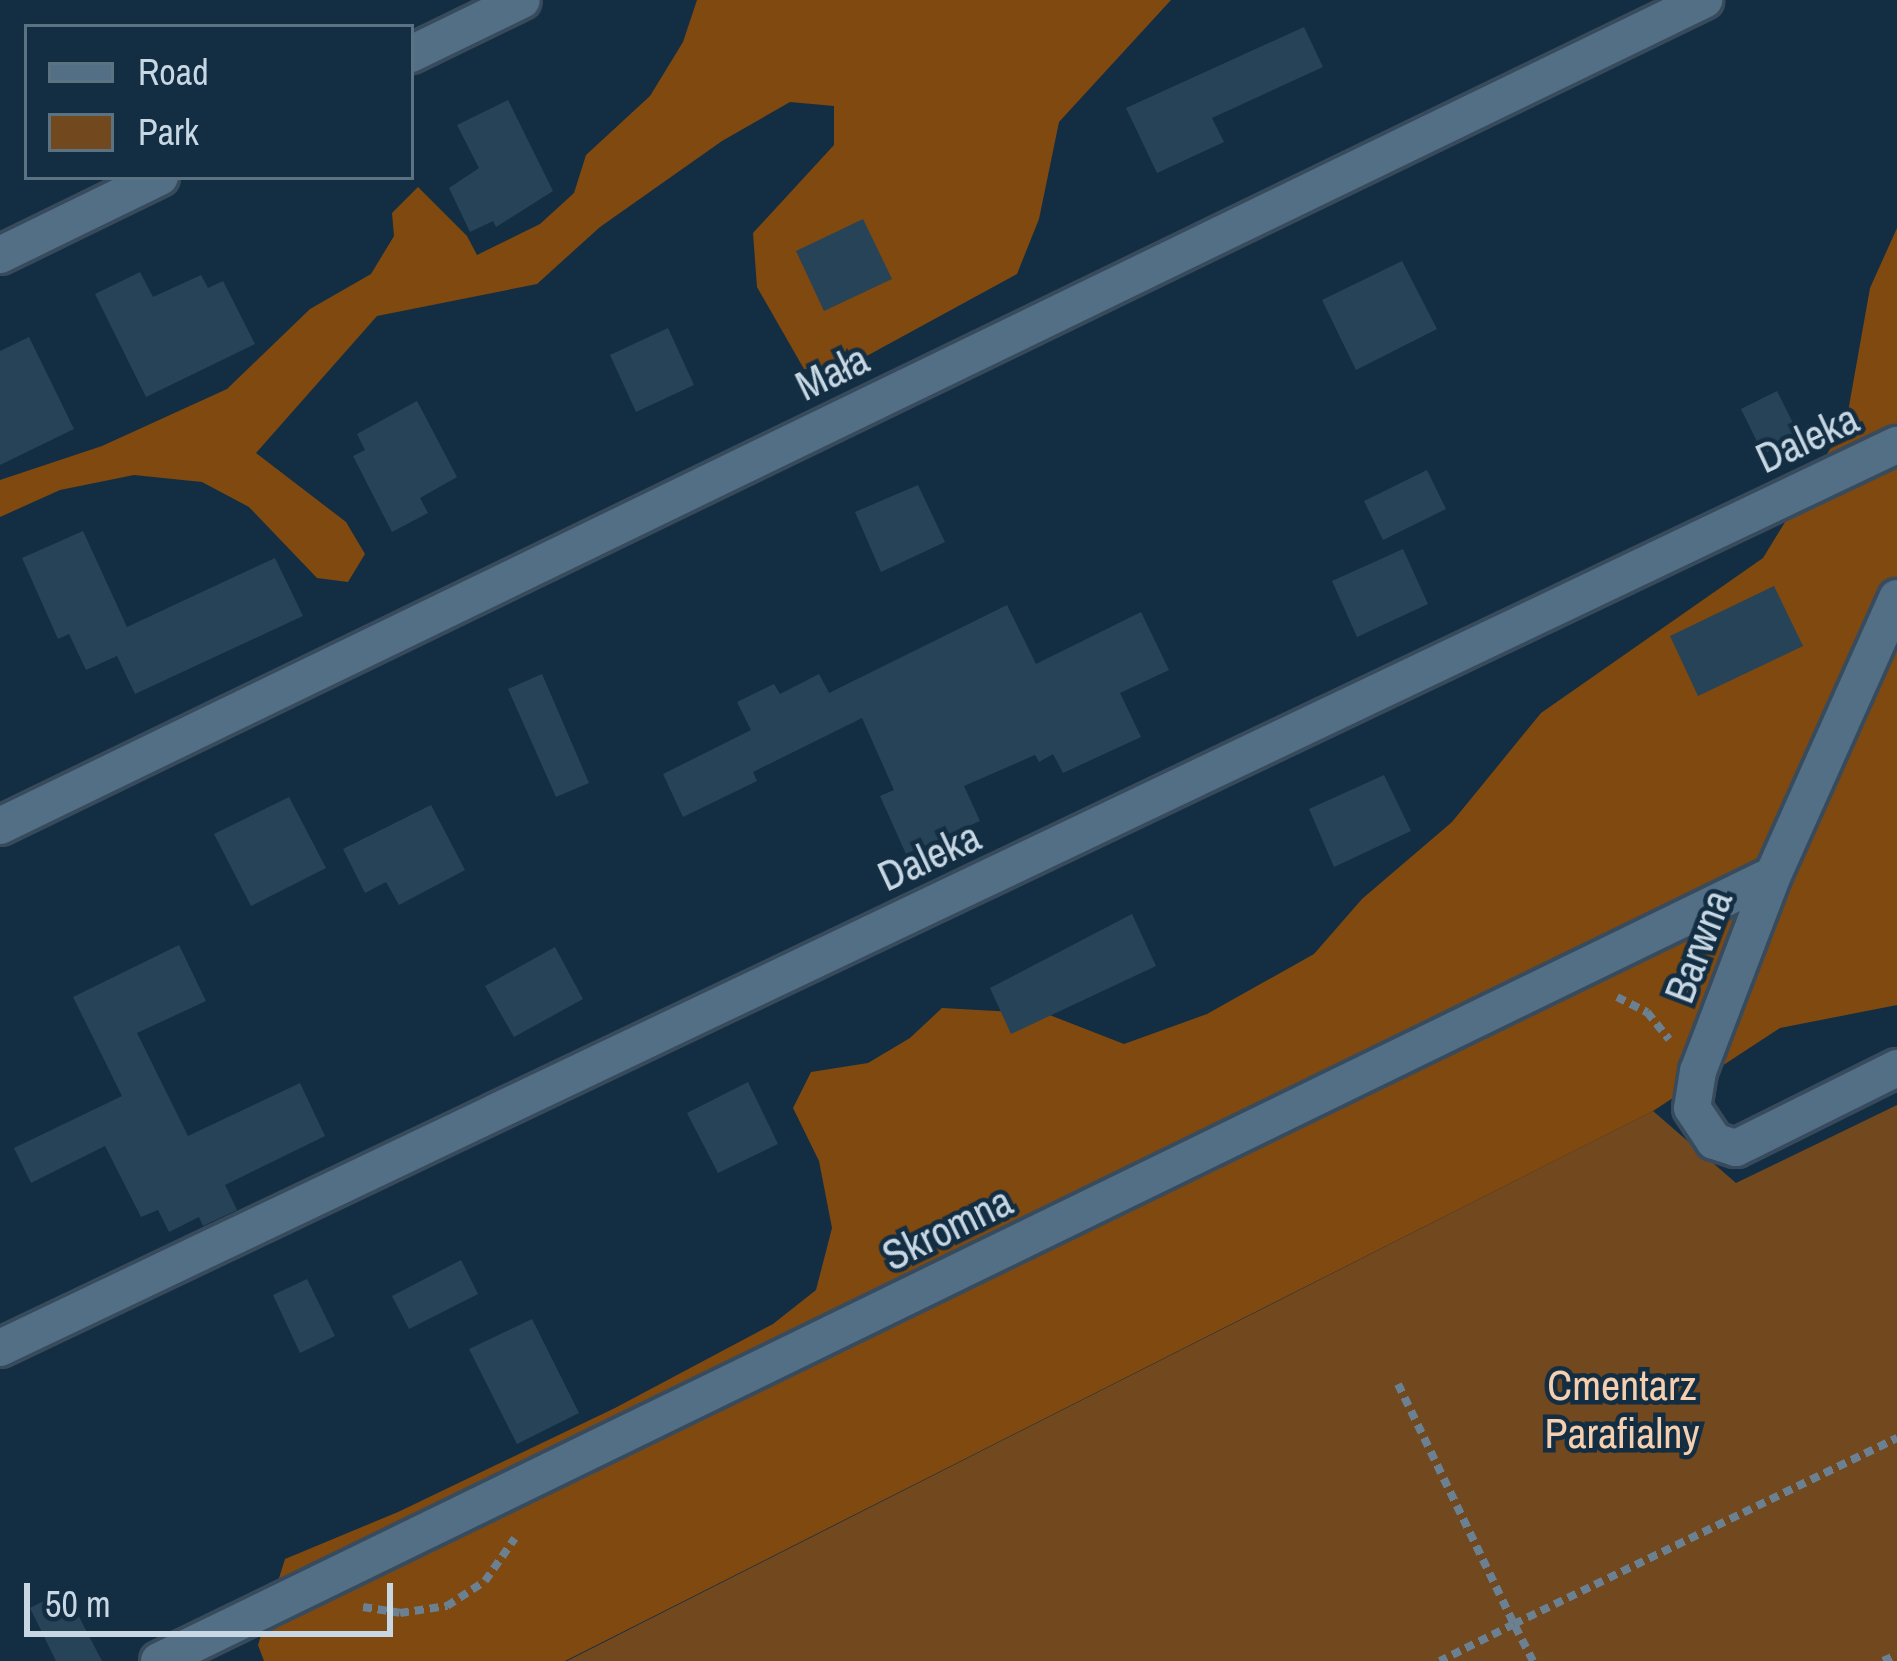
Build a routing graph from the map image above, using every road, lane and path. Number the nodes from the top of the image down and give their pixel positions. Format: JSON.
{"nodes":[{"id":1,"x":522,"y":0,"type":"edge"},
{"id":2,"x":1704,"y":0,"type":"edge"},
{"id":3,"x":414,"y":53,"type":"edge"},
{"id":4,"x":154,"y":180,"type":"edge"},
{"id":5,"x":0,"y":255,"type":"edge"},
{"id":6,"x":1897,"y":445,"type":"edge"},
{"id":7,"x":1897,"y":598,"type":"edge"},
{"id":8,"x":0,"y":826,"type":"edge"},
{"id":9,"x":1773,"y":875,"type":"junction"},
{"id":10,"x":1608,"y":996,"type":"dead end"},
{"id":11,"x":1897,"y":1069,"type":"edge"},
{"id":12,"x":1698,"y":1071,"type":"junction"},
{"id":13,"x":0,"y":1348,"type":"edge"},
{"id":14,"x":1398,"y":1384,"type":"dead end"},
{"id":15,"x":1897,"y":1438,"type":"edge"},
{"id":16,"x":1514,"y":1624,"type":"junction"},
{"id":17,"x":1897,"y":1654,"type":"edge"},
{"id":18,"x":159,"y":1661,"type":"edge"},
{"id":19,"x":1440,"y":1661,"type":"edge"},
{"id":20,"x":1533,"y":1661,"type":"edge"},
{"id":21,"x":1883,"y":1661,"type":"edge"}],
"edges":[{"from":1,"to":3,"type":"street"},
{"from":2,"to":8,"type":"street","name":"Mała"},
{"from":4,"to":5,"type":"street"},
{"from":6,"to":13,"type":"street","name":"Daleka"},
{"from":7,"to":9,"type":"street","name":"Barwna"},
{"from":9,"to":12,"type":"street","name":"Barwna"},
{"from":9,"to":18,"type":"street","name":"Skromna"},
{"from":10,"to":12,"type":"path"},
{"from":11,"to":12,"type":"street","name":"Barwna"},
{"from":14,"to":16,"type":"path"},
{"from":15,"to":16,"type":"path"},
{"from":16,"to":19,"type":"path"},
{"from":16,"to":20,"type":"path"},
{"from":17,"to":21,"type":"path"}]}
